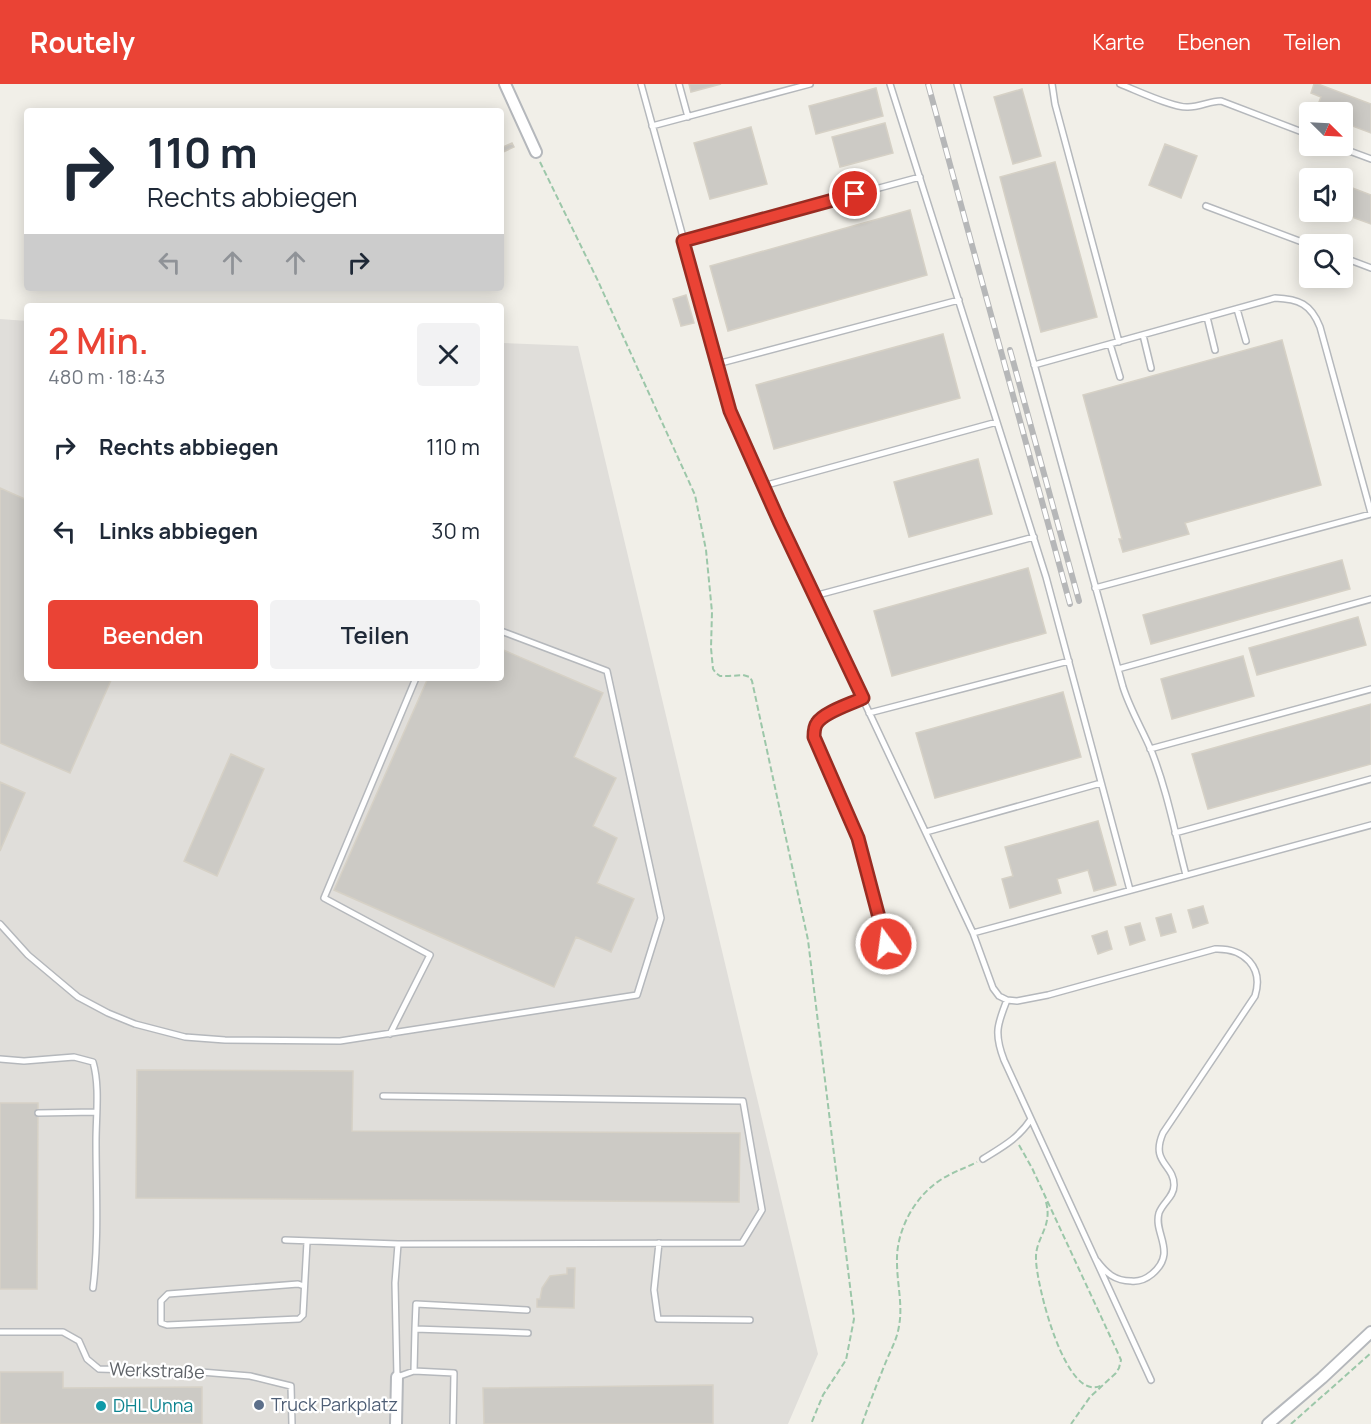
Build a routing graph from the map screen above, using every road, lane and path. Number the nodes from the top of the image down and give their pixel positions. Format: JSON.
{"nodes":[{"id":1,"x":505,"y":84,"type":"edge"},
{"id":2,"x":641,"y":84,"type":"edge"},
{"id":3,"x":679,"y":84,"type":"edge"},
{"id":4,"x":810,"y":84,"type":"edge"},
{"id":5,"x":890,"y":84,"type":"edge"},
{"id":6,"x":957,"y":84,"type":"edge"},
{"id":7,"x":1052,"y":84,"type":"edge"},
{"id":8,"x":1120,"y":84,"type":"edge"},
{"id":9,"x":786,"y":87,"type":"edge"},
{"id":10,"x":688,"y":117,"type":"junction"},
{"id":11,"x":652,"y":126,"type":"junction"},
{"id":12,"x":1299,"y":131,"type":"edge"},
{"id":13,"x":536,"y":152,"type":"joint"},
{"id":14,"x":1353,"y":152,"type":"edge"},
{"id":15,"x":1371,"y":159,"type":"edge"},
{"id":16,"x":920,"y":177,"type":"junction"},
{"id":17,"x":1206,"y":206,"type":"dead end"},
{"id":18,"x":683,"y":241,"type":"junction"},
{"id":19,"x":1299,"y":241,"type":"edge"},
{"id":20,"x":1353,"y":261,"type":"edge"},
{"id":21,"x":1371,"y":268,"type":"edge"},
{"id":22,"x":959,"y":300,"type":"junction"},
{"id":23,"x":1237,"y":309,"type":"junction"},
{"id":24,"x":1207,"y":317,"type":"junction"},
{"id":25,"x":1143,"y":335,"type":"junction"},
{"id":26,"x":1246,"y":341,"type":"dead end"},
{"id":27,"x":1119,"y":342,"type":"junction"},
{"id":28,"x":1110,"y":344,"type":"junction"},
{"id":29,"x":1215,"y":350,"type":"dead end"},
{"id":30,"x":717,"y":364,"type":"junction"},
{"id":31,"x":1034,"y":365,"type":"junction"},
{"id":32,"x":1151,"y":368,"type":"dead end"},
{"id":33,"x":1120,"y":377,"type":"dead end"},
{"id":34,"x":997,"y":422,"type":"junction"},
{"id":35,"x":763,"y":486,"type":"junction"},
{"id":36,"x":1371,"y":514,"type":"edge"},
{"id":37,"x":1034,"y":537,"type":"junction"},
{"id":38,"x":1095,"y":588,"type":"junction"},
{"id":39,"x":814,"y":596,"type":"junction"},
{"id":40,"x":1371,"y":599,"type":"edge"},
{"id":41,"x":504,"y":631,"type":"edge"},
{"id":42,"x":1069,"y":661,"type":"junction"},
{"id":43,"x":1118,"y":669,"type":"junction"},
{"id":44,"x":415,"y":681,"type":"edge"},
{"id":45,"x":1371,"y":689,"type":"edge"},
{"id":46,"x":863,"y":698,"type":"junction"},
{"id":47,"x":869,"y":713,"type":"junction"},
{"id":48,"x":1150,"y":749,"type":"junction"},
{"id":49,"x":1371,"y":779,"type":"edge"},
{"id":50,"x":1101,"y":783,"type":"junction"},
{"id":51,"x":1371,"y":825,"type":"edge"},
{"id":52,"x":926,"y":832,"type":"junction"},
{"id":53,"x":1175,"y":832,"type":"junction"},
{"id":54,"x":1185,"y":875,"type":"junction"},
{"id":55,"x":1130,"y":890,"type":"junction"},
{"id":56,"x":0,"y":924,"type":"edge"},
{"id":57,"x":973,"y":933,"type":"junction"},
{"id":58,"x":886,"y":944,"type":"dead end"},
{"id":59,"x":1007,"y":1000,"type":"junction"},
{"id":60,"x":390,"y":1034,"type":"junction"},
{"id":61,"x":0,"y":1059,"type":"edge"},
{"id":62,"x":383,"y":1096,"type":"dead end"},
{"id":63,"x":96,"y":1112,"type":"junction"},
{"id":64,"x":38,"y":1113,"type":"dead end"},
{"id":65,"x":1032,"y":1119,"type":"junction"},
{"id":66,"x":1015,"y":1139,"type":"junction"},
{"id":67,"x":983,"y":1160,"type":"joint"},
{"id":68,"x":1045,"y":1195,"type":"junction"},
{"id":69,"x":285,"y":1240,"type":"dead end"},
{"id":70,"x":307,"y":1242,"type":"junction"},
{"id":71,"x":659,"y":1243,"type":"junction"},
{"id":72,"x":398,"y":1244,"type":"junction"},
{"id":73,"x":1096,"y":1261,"type":"junction"},
{"id":74,"x":304,"y":1286,"type":"junction"},
{"id":75,"x":93,"y":1288,"type":"dead end"},
{"id":76,"x":526,"y":1310,"type":"dead end"},
{"id":77,"x":750,"y":1320,"type":"dead end"},
{"id":78,"x":415,"y":1329,"type":"junction"},
{"id":79,"x":0,"y":1332,"type":"edge"},
{"id":80,"x":1371,"y":1332,"type":"edge"},
{"id":81,"x":528,"y":1333,"type":"dead end"},
{"id":82,"x":1371,"y":1353,"type":"edge"},
{"id":83,"x":414,"y":1371,"type":"junction"},
{"id":84,"x":397,"y":1377,"type":"junction"},
{"id":85,"x":1151,"y":1380,"type":"dead end"},
{"id":86,"x":1107,"y":1382,"type":"junction"},
{"id":87,"x":292,"y":1424,"type":"edge"},
{"id":88,"x":396,"y":1424,"type":"edge"},
{"id":89,"x":453,"y":1424,"type":"edge"},
{"id":90,"x":811,"y":1424,"type":"edge"},
{"id":91,"x":862,"y":1424,"type":"edge"},
{"id":92,"x":1071,"y":1424,"type":"edge"},
{"id":93,"x":1268,"y":1424,"type":"edge"},
{"id":94,"x":1290,"y":1424,"type":"edge"}],
"edges":[{"from":1,"to":13,"type":"street"},
{"from":2,"to":11,"type":"lane"},
{"from":3,"to":10,"type":"lane"},
{"from":4,"to":9,"type":"lane"},
{"from":5,"to":16,"type":"lane"},
{"from":6,"to":31,"type":"lane"},
{"from":7,"to":27,"type":"lane"},
{"from":8,"to":12,"type":"lane"},
{"from":9,"to":10,"type":"lane"},
{"from":10,"to":11,"type":"lane"},
{"from":11,"to":18,"type":"lane"},
{"from":13,"to":90,"type":"path"},
{"from":14,"to":15,"type":"lane"},
{"from":16,"to":18,"type":"lane"},
{"from":16,"to":22,"type":"lane"},
{"from":17,"to":19,"type":"lane"},
{"from":18,"to":30,"type":"lane"},
{"from":20,"to":21,"type":"lane"},
{"from":22,"to":30,"type":"lane"},
{"from":22,"to":34,"type":"lane"},
{"from":23,"to":24,"type":"lane"},
{"from":23,"to":26,"type":"lane"},
{"from":23,"to":36,"type":"lane"},
{"from":24,"to":25,"type":"lane"},
{"from":24,"to":29,"type":"lane"},
{"from":25,"to":27,"type":"lane"},
{"from":25,"to":32,"type":"lane"},
{"from":27,"to":28,"type":"lane"},
{"from":28,"to":31,"type":"lane"},
{"from":28,"to":33,"type":"lane"},
{"from":30,"to":35,"type":"lane"},
{"from":31,"to":38,"type":"lane"},
{"from":34,"to":35,"type":"lane"},
{"from":34,"to":37,"type":"lane"},
{"from":35,"to":39,"type":"lane"},
{"from":36,"to":38,"type":"lane"},
{"from":37,"to":39,"type":"lane"},
{"from":37,"to":42,"type":"lane"},
{"from":38,"to":43,"type":"lane"},
{"from":39,"to":46,"type":"lane"},
{"from":40,"to":43,"type":"lane"},
{"from":41,"to":60,"type":"lane"},
{"from":42,"to":47,"type":"lane"},
{"from":42,"to":50,"type":"lane"},
{"from":43,"to":48,"type":"lane"},
{"from":44,"to":60,"type":"lane"},
{"from":45,"to":48,"type":"lane"},
{"from":46,"to":47,"type":"lane"},
{"from":46,"to":58,"type":"lane"},
{"from":47,"to":52,"type":"lane"},
{"from":48,"to":53,"type":"lane"},
{"from":49,"to":53,"type":"lane"},
{"from":50,"to":52,"type":"lane"},
{"from":50,"to":55,"type":"lane"},
{"from":51,"to":54,"type":"lane"},
{"from":52,"to":57,"type":"lane"},
{"from":53,"to":54,"type":"lane"},
{"from":54,"to":55,"type":"lane"},
{"from":55,"to":57,"type":"lane"},
{"from":56,"to":60,"type":"lane"},
{"from":57,"to":59,"type":"lane"},
{"from":59,"to":65,"type":"lane"},
{"from":59,"to":73,"type":"lane"},
{"from":61,"to":63,"type":"lane"},
{"from":62,"to":71,"type":"lane"},
{"from":63,"to":64,"type":"lane"},
{"from":63,"to":75,"type":"lane"},
{"from":65,"to":66,"type":"lane"},
{"from":65,"to":73,"type":"lane"},
{"from":66,"to":67,"type":"lane"},
{"from":66,"to":68,"type":"path"},
{"from":67,"to":91,"type":"path"},
{"from":68,"to":86,"type":"path"},
{"from":68,"to":86,"type":"path"},
{"from":69,"to":70,"type":"lane"},
{"from":70,"to":72,"type":"lane"},
{"from":70,"to":74,"type":"lane"},
{"from":71,"to":72,"type":"lane"},
{"from":71,"to":77,"type":"lane"},
{"from":72,"to":84,"type":"lane"},
{"from":73,"to":85,"type":"lane"},
{"from":74,"to":74,"type":"lane"},
{"from":76,"to":78,"type":"lane"},
{"from":78,"to":81,"type":"lane"},
{"from":78,"to":83,"type":"lane"},
{"from":79,"to":87,"type":"lane","name":"Werkstraße"},
{"from":80,"to":93,"type":"street"},
{"from":82,"to":94,"type":"path"},
{"from":83,"to":84,"type":"lane"},
{"from":83,"to":89,"type":"lane"},
{"from":84,"to":88,"type":"street"},
{"from":86,"to":92,"type":"path"}]}
